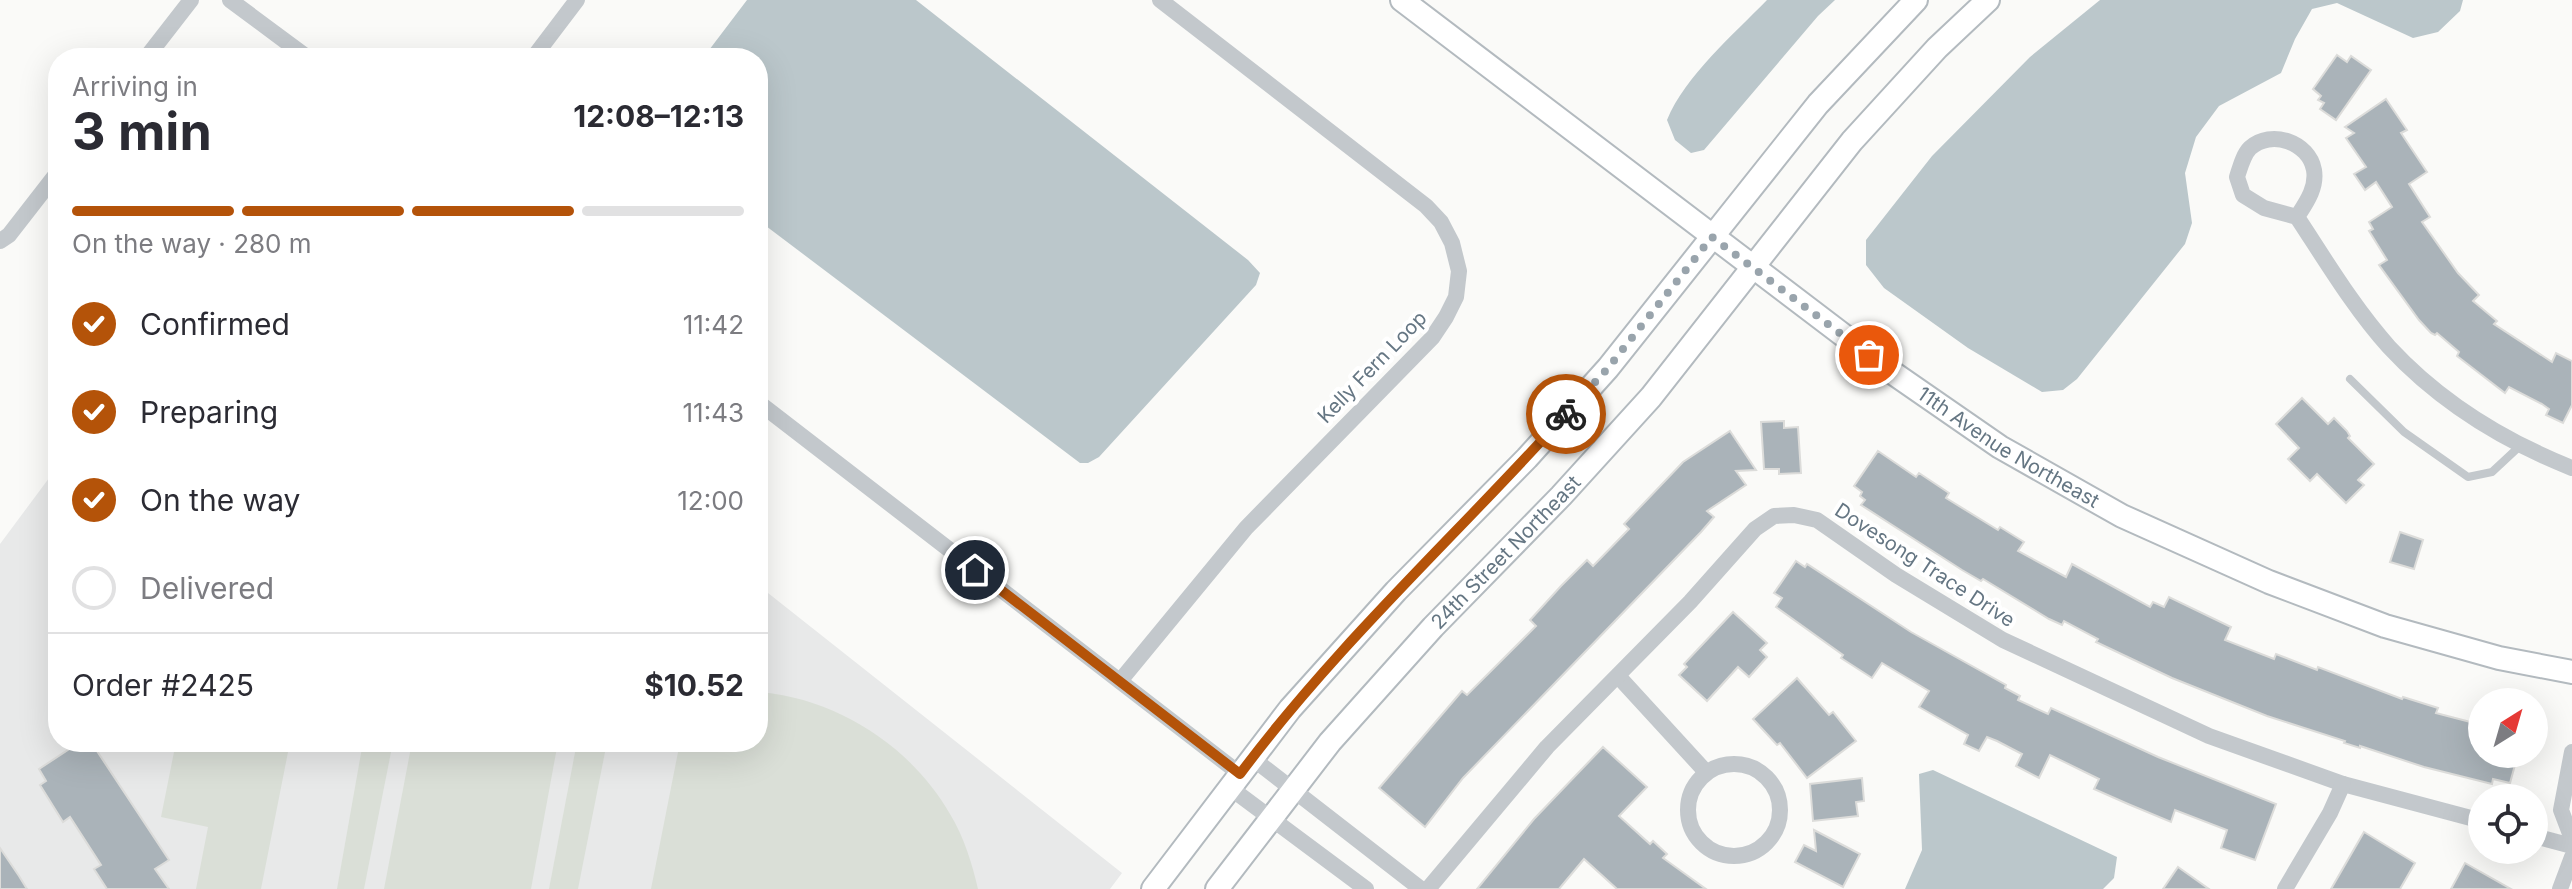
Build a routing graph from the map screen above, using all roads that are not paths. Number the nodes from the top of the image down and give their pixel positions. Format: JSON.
{"nodes":[{"id":1,"x":191,"y":0,"type":"edge"},
{"id":2,"x":230,"y":0,"type":"edge"},
{"id":3,"x":577,"y":0,"type":"edge"},
{"id":4,"x":1402,"y":0,"type":"edge"},
{"id":5,"x":1916,"y":0,"type":"edge"},
{"id":6,"x":1988,"y":0,"type":"edge"},
{"id":7,"x":1163,"y":1,"type":"edge"},
{"id":8,"x":154,"y":48,"type":"edge"},
{"id":9,"x":295,"y":48,"type":"edge"},
{"id":10,"x":541,"y":48,"type":"edge"},
{"id":11,"x":48,"y":185,"type":"edge"},
{"id":12,"x":2297,"y":217,"type":"junction"},
{"id":13,"x":1712,"y":237,"type":"junction"},
{"id":14,"x":0,"y":241,"type":"edge"},
{"id":15,"x":1752,"y":266,"type":"junction"},
{"id":16,"x":2350,"y":379,"type":"dead end"},
{"id":17,"x":768,"y":410,"type":"edge"},
{"id":18,"x":2522,"y":444,"type":"junction"},
{"id":19,"x":2572,"y":468,"type":"edge"},
{"id":20,"x":2572,"y":672,"type":"edge"},
{"id":21,"x":1618,"y":676,"type":"junction"},
{"id":22,"x":1120,"y":681,"type":"junction"},
{"id":23,"x":2572,"y":752,"type":"edge"},
{"id":24,"x":1706,"y":772,"type":"junction"},
{"id":25,"x":1240,"y":773,"type":"junction"},
{"id":26,"x":2343,"y":784,"type":"junction"},
{"id":27,"x":1293,"y":789,"type":"junction"},
{"id":28,"x":1271,"y":817,"type":"junction"},
{"id":29,"x":2468,"y":817,"type":"edge"},
{"id":30,"x":2572,"y":839,"type":"edge"},
{"id":31,"x":2548,"y":840,"type":"edge"},
{"id":32,"x":2572,"y":846,"type":"edge"},
{"id":33,"x":2572,"y":857,"type":"edge"},
{"id":34,"x":1153,"y":889,"type":"edge"},
{"id":35,"x":1217,"y":889,"type":"edge"},
{"id":36,"x":1366,"y":889,"type":"edge"},
{"id":37,"x":1421,"y":889,"type":"edge"},
{"id":38,"x":1428,"y":889,"type":"edge"},
{"id":39,"x":2285,"y":889,"type":"edge"},
{"id":40,"x":2560,"y":889,"type":"edge"}],
"edges":[{"from":1,"to":8,"type":"street"},
{"from":2,"to":9,"type":"street"},
{"from":3,"to":10,"type":"street"},
{"from":4,"to":13,"type":"street","name":"11th Avenue Northeast"},
{"from":5,"to":13,"type":"street"},
{"from":6,"to":15,"type":"street","name":"24th Street Northeast"},
{"from":7,"to":22,"type":"street","name":"Kelly Fern Loop"},
{"from":11,"to":14,"type":"street"},
{"from":12,"to":12,"type":"street"},
{"from":12,"to":18,"type":"street"},
{"from":13,"to":15,"type":"street","name":"11th Avenue Northeast"},
{"from":13,"to":25,"type":"street"},
{"from":15,"to":20,"type":"street","name":"11th Avenue Northeast"},
{"from":15,"to":27,"type":"street","name":"24th Street Northeast"},
{"from":16,"to":18,"type":"lane"},
{"from":17,"to":22,"type":"street"},
{"from":18,"to":19,"type":"street"},
{"from":21,"to":24,"type":"street"},
{"from":21,"to":26,"type":"street","name":"Dovesong Trace Drive"},
{"from":21,"to":38,"type":"street","name":"Dovesong Trace Drive"},
{"from":22,"to":25,"type":"street"},
{"from":23,"to":30,"type":"street"},
{"from":24,"to":24,"type":"street"},
{"from":25,"to":27,"type":"street"},
{"from":25,"to":28,"type":"street"},
{"from":25,"to":34,"type":"street"},
{"from":26,"to":29,"type":"street","name":"Dovesong Trace Drive"},
{"from":26,"to":39,"type":"street"},
{"from":27,"to":28,"type":"street","name":"24th Street Northeast"},
{"from":27,"to":37,"type":"street"},
{"from":28,"to":35,"type":"street","name":"24th Street Northeast"},
{"from":28,"to":36,"type":"street"},
{"from":31,"to":32,"type":"street"},
{"from":33,"to":40,"type":"street"}]}
